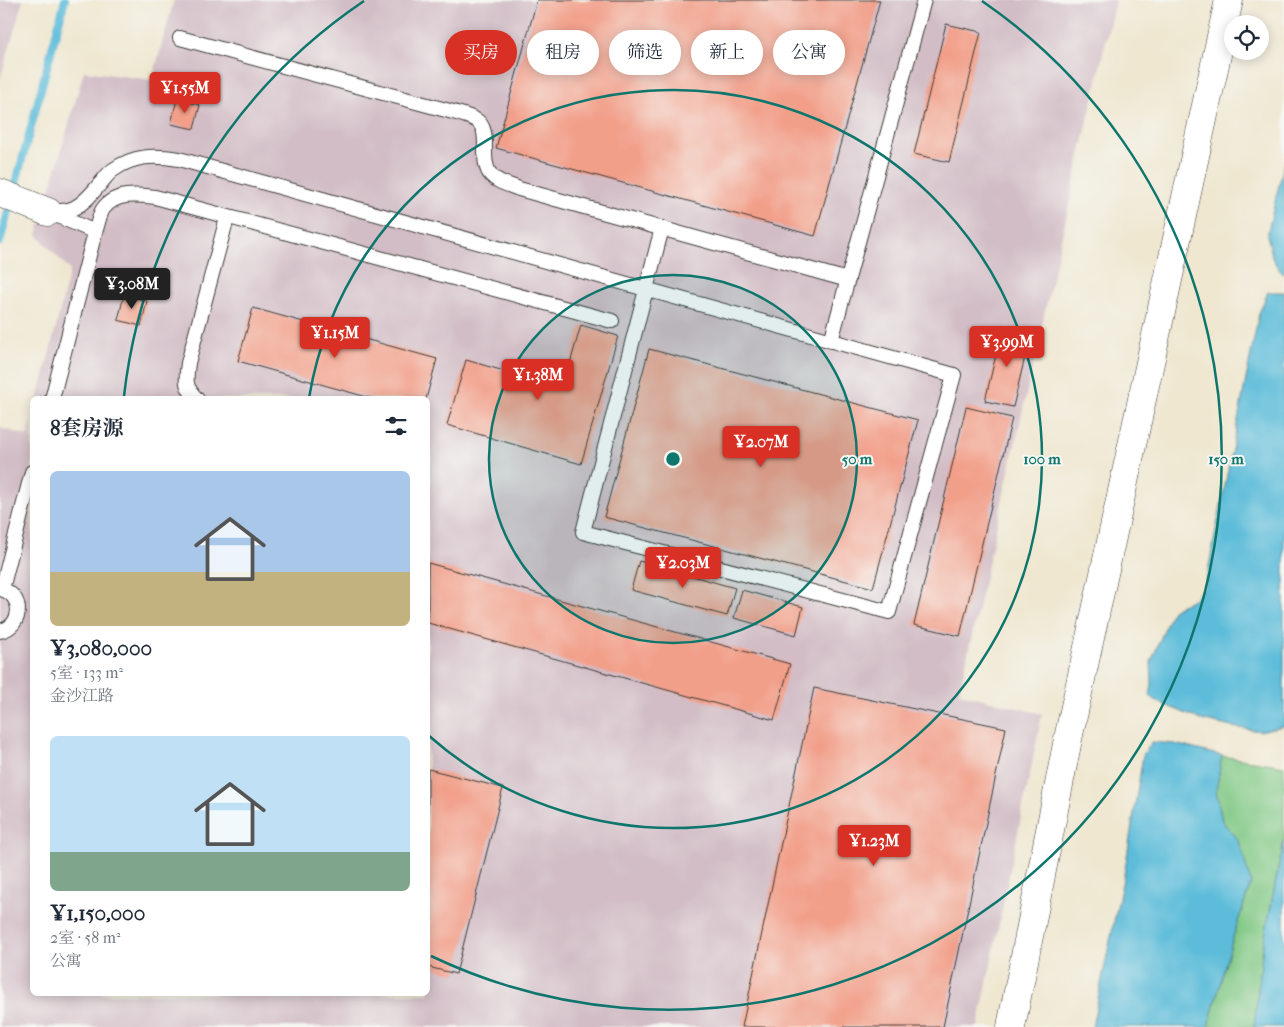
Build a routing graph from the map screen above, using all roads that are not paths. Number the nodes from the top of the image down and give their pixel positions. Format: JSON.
{"nodes":[{"id":1,"x":924,"y":0,"type":"edge"},
{"id":2,"x":1229,"y":0,"type":"edge"},
{"id":3,"x":180,"y":38,"type":"dead end"},
{"id":4,"x":0,"y":193,"type":"edge"},
{"id":5,"x":48,"y":212,"type":"junction"},
{"id":6,"x":227,"y":218,"type":"junction"},
{"id":7,"x":662,"y":228,"type":"junction"},
{"id":8,"x":95,"y":232,"type":"junction"},
{"id":9,"x":848,"y":280,"type":"junction"},
{"id":10,"x":646,"y":289,"type":"junction"},
{"id":11,"x":612,"y":322,"type":"dead end"},
{"id":12,"x":831,"y":341,"type":"junction"},
{"id":13,"x":53,"y":396,"type":"edge"},
{"id":14,"x":194,"y":396,"type":"edge"},
{"id":15,"x":30,"y":480,"type":"edge"},
{"id":16,"x":1,"y":589,"type":"edge"},
{"id":17,"x":0,"y":631,"type":"edge"},
{"id":18,"x":1011,"y":1027,"type":"edge"}],
"edges":[{"from":1,"to":9,"type":"lane"},
{"from":2,"to":18,"type":"street"},
{"from":3,"to":7,"type":"lane"},
{"from":4,"to":5,"type":"street"},
{"from":5,"to":8,"type":"lane"},
{"from":5,"to":10,"type":"lane"},
{"from":6,"to":8,"type":"lane"},
{"from":6,"to":11,"type":"lane"},
{"from":6,"to":14,"type":"lane"},
{"from":7,"to":9,"type":"lane"},
{"from":7,"to":10,"type":"lane"},
{"from":8,"to":13,"type":"lane"},
{"from":9,"to":12,"type":"lane"},
{"from":10,"to":12,"type":"lane"},
{"from":10,"to":12,"type":"lane"},
{"from":15,"to":16,"type":"lane"},
{"from":16,"to":17,"type":"lane"}]}
